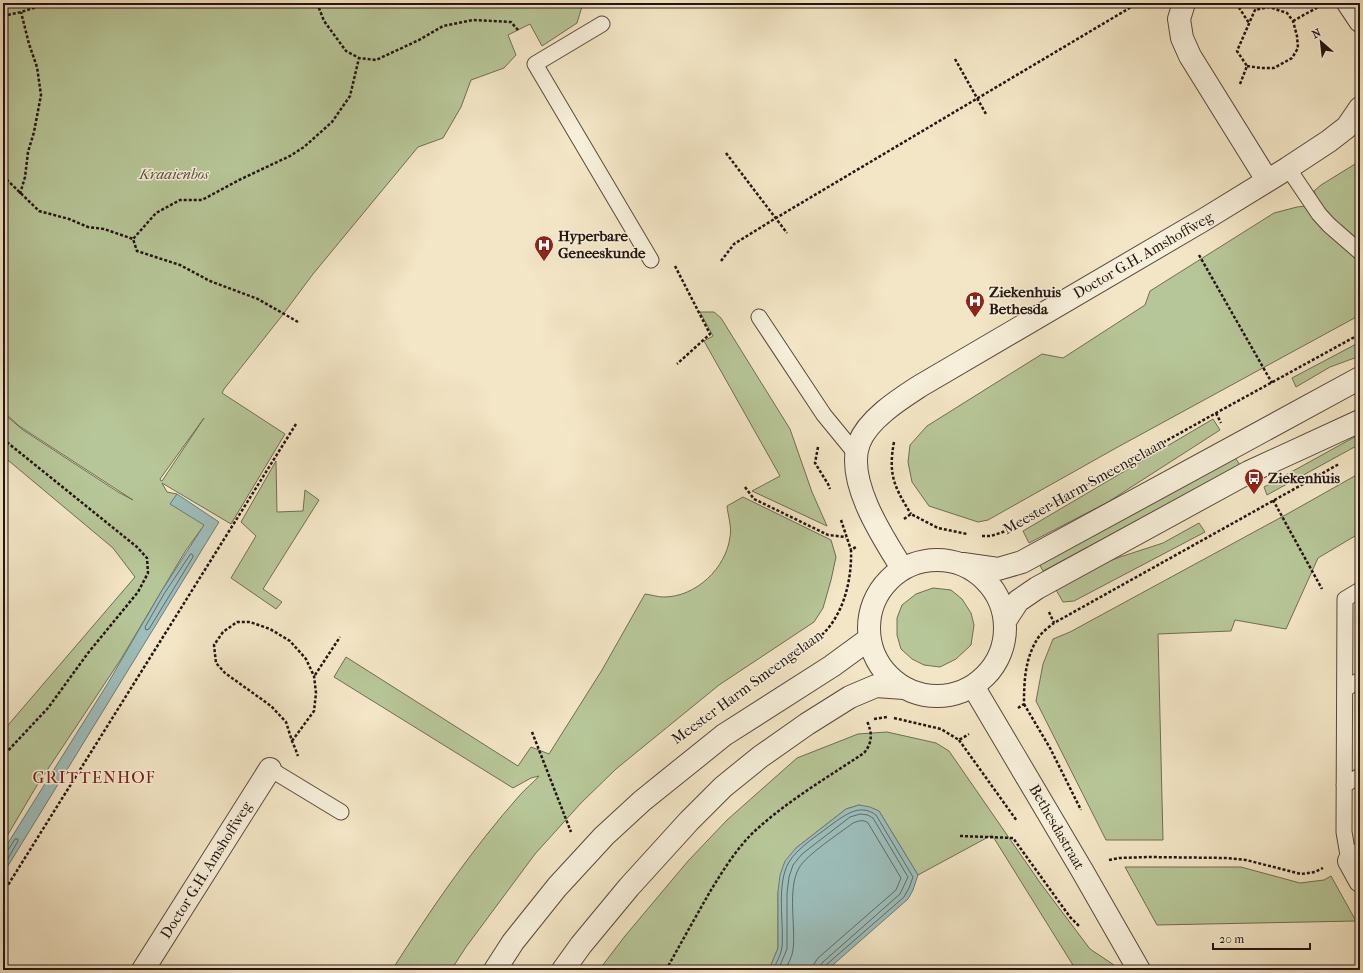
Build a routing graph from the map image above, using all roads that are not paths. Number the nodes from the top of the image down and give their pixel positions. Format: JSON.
{"nodes":[{"id":1,"x":1184,"y":3,"type":"edge"},
{"id":2,"x":1348,"y":3,"type":"edge"},
{"id":3,"x":1360,"y":22,"type":"edge"},
{"id":4,"x":602,"y":24,"type":"dead end"},
{"id":5,"x":1360,"y":108,"type":"edge"},
{"id":6,"x":1288,"y":168,"type":"junction"},
{"id":7,"x":1267,"y":180,"type":"junction"},
{"id":8,"x":1360,"y":252,"type":"edge"},
{"id":9,"x":651,"y":260,"type":"road end"},
{"id":10,"x":759,"y":316,"type":"dead end"},
{"id":11,"x":1360,"y":378,"type":"edge"},
{"id":12,"x":1360,"y":421,"type":"edge"},
{"id":13,"x":856,"y":454,"type":"junction"},
{"id":14,"x":963,"y":564,"type":"junction"},
{"id":15,"x":902,"y":568,"type":"junction"},
{"id":16,"x":1360,"y":590,"type":"edge"},
{"id":17,"x":1005,"y":621,"type":"junction"},
{"id":18,"x":869,"y":639,"type":"junction"},
{"id":19,"x":1360,"y":680,"type":"edge"},
{"id":20,"x":973,"y":686,"type":"junction"},
{"id":21,"x":904,"y":688,"type":"junction"},
{"id":22,"x":1344,"y":689,"type":"junction"},
{"id":23,"x":270,"y":769,"type":"joint"},
{"id":24,"x":1360,"y":776,"type":"edge"},
{"id":25,"x":1344,"y":785,"type":"junction"},
{"id":26,"x":341,"y":812,"type":"dead end"},
{"id":27,"x":1354,"y":858,"type":"edge"},
{"id":28,"x":1360,"y":881,"type":"edge"},
{"id":29,"x":142,"y":970,"type":"edge"},
{"id":30,"x":495,"y":970,"type":"edge"},
{"id":31,"x":563,"y":970,"type":"edge"},
{"id":32,"x":1139,"y":970,"type":"edge"}],
"edges":[{"from":1,"to":7,"type":"street"},
{"from":2,"to":3,"type":"street"},
{"from":4,"to":9,"type":"lane"},
{"from":5,"to":6,"type":"street","name":"Doctor G.H. Amshoffweg"},
{"from":6,"to":7,"type":"street","name":"Doctor G.H. Amshoffweg"},
{"from":6,"to":8,"type":"lane"},
{"from":7,"to":13,"type":"street","name":"Doctor G.H. Amshoffweg"},
{"from":10,"to":13,"type":"lane"},
{"from":11,"to":14,"type":"street"},
{"from":12,"to":17,"type":"street"},
{"from":13,"to":15,"type":"street","name":"Doctor G.H. Amshoffweg"},
{"from":14,"to":15,"type":"street"},
{"from":14,"to":17,"type":"street"},
{"from":15,"to":18,"type":"street"},
{"from":16,"to":22,"type":"lane"},
{"from":17,"to":20,"type":"street"},
{"from":18,"to":21,"type":"street"},
{"from":18,"to":30,"type":"street","name":"Meester Harm Smeengelaan"},
{"from":19,"to":22,"type":"lane"},
{"from":20,"to":21,"type":"street"},
{"from":20,"to":32,"type":"street","name":"Bethesdastraat"},
{"from":21,"to":31,"type":"street"},
{"from":22,"to":25,"type":"lane"},
{"from":23,"to":26,"type":"lane"},
{"from":23,"to":29,"type":"street","name":"Doctor G.H. Amshoffweg"},
{"from":24,"to":25,"type":"lane"},
{"from":25,"to":27,"type":"lane"},
{"from":27,"to":28,"type":"street"}]}
